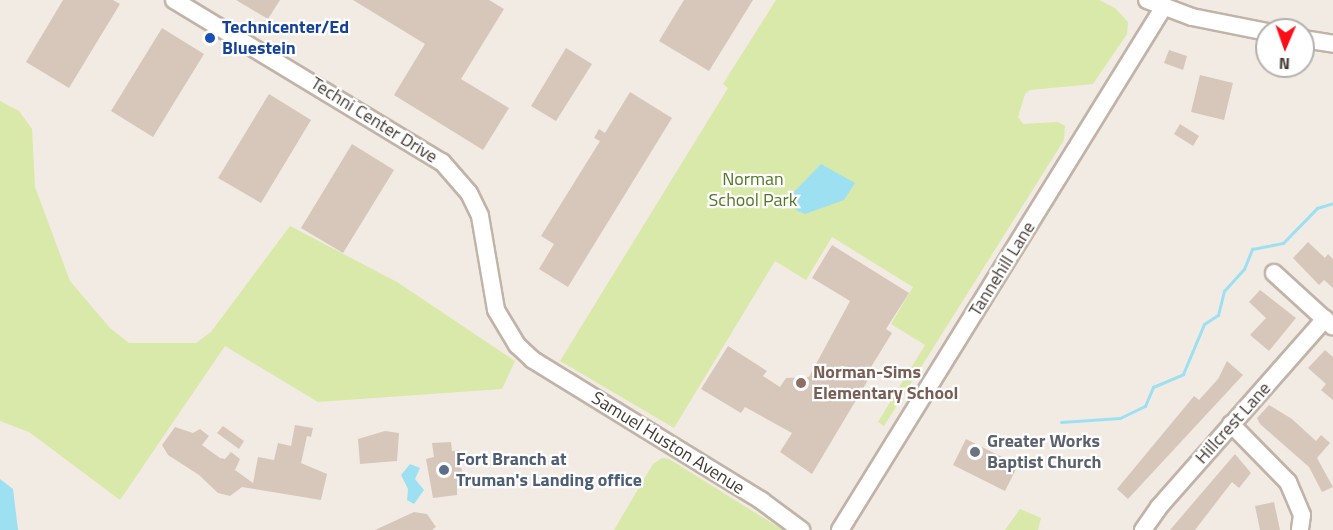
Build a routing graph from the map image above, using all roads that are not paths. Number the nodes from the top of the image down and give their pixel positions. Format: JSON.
{"nodes":[{"id":1,"x":174,"y":0,"type":"edge"},
{"id":2,"x":1147,"y":0,"type":"edge"},
{"id":3,"x":1163,"y":8,"type":"junction"},
{"id":4,"x":1255,"y":29,"type":"edge"},
{"id":5,"x":1315,"y":41,"type":"edge"},
{"id":6,"x":1333,"y":44,"type":"edge"},
{"id":7,"x":1274,"y":273,"type":"dead end"},
{"id":8,"x":1329,"y":323,"type":"edge"},
{"id":9,"x":533,"y":360,"type":"joint"},
{"id":10,"x":1231,"y":424,"type":"junction"},
{"id":11,"x":801,"y":530,"type":"edge"},
{"id":12,"x":840,"y":530,"type":"edge"},
{"id":13,"x":1143,"y":530,"type":"edge"},
{"id":14,"x":1300,"y":530,"type":"edge"}],
"edges":[{"from":1,"to":9,"type":"street","name":"Techni Center Drive"},
{"from":2,"to":3,"type":"street"},
{"from":3,"to":4,"type":"street"},
{"from":3,"to":12,"type":"street","name":"Tannehill Lane"},
{"from":5,"to":6,"type":"street"},
{"from":7,"to":8,"type":"street"},
{"from":8,"to":10,"type":"street","name":"Hillcrest Lane"},
{"from":9,"to":11,"type":"street","name":"Samuel Huston Avenue"},
{"from":10,"to":13,"type":"street","name":"Hillcrest Lane"},
{"from":10,"to":14,"type":"street"}]}
